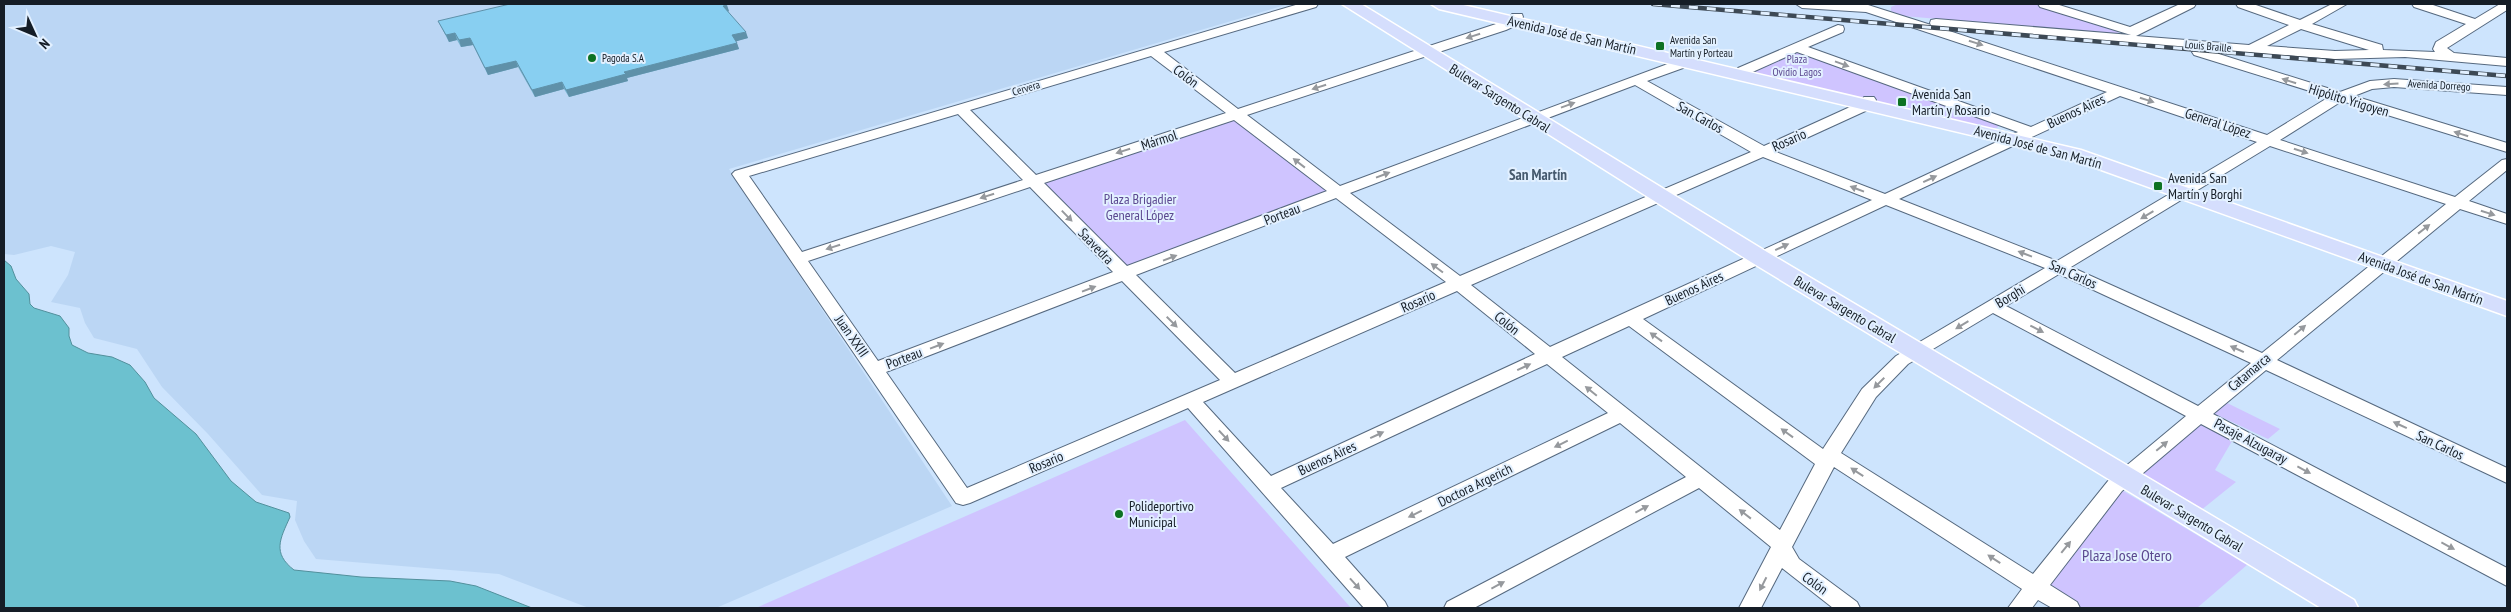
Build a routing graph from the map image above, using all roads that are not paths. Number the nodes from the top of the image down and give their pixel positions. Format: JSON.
{"nodes":[{"id":1,"x":1312,"y":4,"type":"edge"},
{"id":2,"x":1339,"y":4,"type":"edge"},
{"id":3,"x":1350,"y":4,"type":"edge"},
{"id":4,"x":1439,"y":4,"type":"edge"},
{"id":5,"x":1462,"y":4,"type":"edge"},
{"id":6,"x":1802,"y":4,"type":"edge"},
{"id":7,"x":1853,"y":4,"type":"edge"},
{"id":8,"x":1889,"y":4,"type":"edge"},
{"id":9,"x":2044,"y":4,"type":"edge"},
{"id":10,"x":2086,"y":4,"type":"edge"},
{"id":11,"x":2190,"y":4,"type":"edge"},
{"id":12,"x":2242,"y":4,"type":"edge"},
{"id":13,"x":2341,"y":4,"type":"edge"},
{"id":14,"x":2418,"y":4,"type":"edge"},
{"id":15,"x":2507,"y":5,"type":"edge"},
{"id":16,"x":1872,"y":10,"type":"junction"},
{"id":17,"x":2067,"y":12,"type":"junction"},
{"id":18,"x":1515,"y":19,"type":"junction"},
{"id":19,"x":1908,"y":21,"type":"junction"},
{"id":20,"x":2300,"y":24,"type":"junction"},
{"id":21,"x":2478,"y":24,"type":"junction"},
{"id":22,"x":1838,"y":29,"type":"dead end"},
{"id":23,"x":2130,"y":31,"type":"junction"},
{"id":24,"x":2167,"y":42,"type":"junction"},
{"id":25,"x":1796,"y":47,"type":"junction"},
{"id":26,"x":2251,"y":49,"type":"junction"},
{"id":27,"x":1152,"y":50,"type":"junction"},
{"id":28,"x":1421,"y":53,"type":"junction"},
{"id":29,"x":2404,"y":53,"type":"junction"},
{"id":30,"x":2450,"y":57,"type":"junction"},
{"id":31,"x":1686,"y":59,"type":"junction"},
{"id":32,"x":2504,"y":62,"type":"edge"},
{"id":33,"x":1744,"y":71,"type":"junction"},
{"id":34,"x":1636,"y":80,"type":"junction"},
{"id":35,"x":2370,"y":85,"type":"joint"},
{"id":36,"x":2492,"y":88,"type":"junction"},
{"id":37,"x":2120,"y":91,"type":"junction"},
{"id":38,"x":2507,"y":91,"type":"edge"},
{"id":39,"x":2339,"y":97,"type":"junction"},
{"id":40,"x":1868,"y":102,"type":"junction"},
{"id":41,"x":960,"y":108,"type":"junction"},
{"id":42,"x":1236,"y":114,"type":"junction"},
{"id":43,"x":1528,"y":120,"type":"junction"},
{"id":44,"x":1992,"y":124,"type":"junction"},
{"id":45,"x":2022,"y":136,"type":"junction"},
{"id":46,"x":2270,"y":140,"type":"junction"},
{"id":47,"x":2507,"y":148,"type":"edge"},
{"id":48,"x":1762,"y":152,"type":"junction"},
{"id":49,"x":2507,"y":163,"type":"edge"},
{"id":50,"x":740,"y":174,"type":"joint"},
{"id":51,"x":1033,"y":181,"type":"junction"},
{"id":52,"x":2187,"y":191,"type":"junction"},
{"id":53,"x":1337,"y":192,"type":"junction"},
{"id":54,"x":1655,"y":199,"type":"junction"},
{"id":55,"x":1885,"y":200,"type":"junction"},
{"id":56,"x":2458,"y":202,"type":"junction"},
{"id":57,"x":2507,"y":219,"type":"edge"},
{"id":58,"x":798,"y":259,"type":"junction"},
{"id":59,"x":1754,"y":260,"type":"junction"},
{"id":60,"x":2383,"y":262,"type":"junction"},
{"id":61,"x":2058,"y":267,"type":"junction"},
{"id":62,"x":1124,"y":276,"type":"junction"},
{"id":63,"x":1458,"y":283,"type":"junction"},
{"id":64,"x":2507,"y":303,"type":"edge"},
{"id":65,"x":1993,"y":306,"type":"junction"},
{"id":66,"x":2507,"y":309,"type":"edge"},
{"id":67,"x":1630,"y":318,"type":"junction"},
{"id":68,"x":1549,"y":356,"type":"junction"},
{"id":69,"x":1909,"y":356,"type":"junction"},
{"id":70,"x":2263,"y":361,"type":"junction"},
{"id":71,"x":875,"y":369,"type":"junction"},
{"id":72,"x":1233,"y":382,"type":"junction"},
{"id":73,"x":1191,"y":400,"type":"junction"},
{"id":74,"x":2200,"y":414,"type":"junction"},
{"id":75,"x":1621,"y":415,"type":"junction"},
{"id":76,"x":1828,"y":458,"type":"junction"},
{"id":77,"x":2507,"y":476,"type":"edge"},
{"id":78,"x":1700,"y":478,"type":"junction"},
{"id":79,"x":2120,"y":482,"type":"junction"},
{"id":80,"x":1269,"y":485,"type":"junction"},
{"id":81,"x":963,"y":498,"type":"joint"},
{"id":82,"x":1782,"y":546,"type":"junction"},
{"id":83,"x":1330,"y":555,"type":"junction"},
{"id":84,"x":2507,"y":578,"type":"edge"},
{"id":85,"x":2035,"y":586,"type":"junction"},
{"id":86,"x":1377,"y":608,"type":"edge"},
{"id":87,"x":1455,"y":608,"type":"edge"},
{"id":88,"x":1750,"y":608,"type":"edge"},
{"id":89,"x":1850,"y":608,"type":"edge"},
{"id":90,"x":2018,"y":608,"type":"edge"},
{"id":91,"x":2068,"y":608,"type":"edge"},
{"id":92,"x":2319,"y":608,"type":"edge"},
{"id":93,"x":2344,"y":608,"type":"edge"}],
"edges":[{"from":1,"to":27,"type":"street","name":"Cervera"},
{"from":2,"to":28,"type":"main road","name":"Bulevar Sargento Cabral"},
{"from":3,"to":28,"type":"main road","name":"Bulevar Sargento Cabral"},
{"from":4,"to":18,"type":"main road","name":"Avenida José de San Martín"},
{"from":5,"to":18,"type":"main road","name":"Avenida José de San Martín"},
{"from":6,"to":16,"type":"street"},
{"from":7,"to":16,"type":"street"},
{"from":8,"to":16,"type":"street"},
{"from":9,"to":17,"type":"street"},
{"from":10,"to":17,"type":"street"},
{"from":11,"to":23,"type":"street"},
{"from":12,"to":20,"type":"street"},
{"from":13,"to":20,"type":"street"},
{"from":14,"to":21,"type":"street"},
{"from":15,"to":21,"type":"street"},
{"from":16,"to":19,"type":"street"},
{"from":17,"to":23,"type":"street"},
{"from":18,"to":28,"type":"street","name":"Mármol","one_way":true},
{"from":18,"to":31,"type":"main road","name":"Avenida José de San Martín"},
{"from":19,"to":24,"type":"street","name":"Louis Braille"},
{"from":19,"to":37,"type":"street","name":"General López","one_way":true},
{"from":20,"to":26,"type":"street"},
{"from":20,"to":29,"type":"street"},
{"from":21,"to":30,"type":"street"},
{"from":22,"to":25,"type":"street"},
{"from":23,"to":24,"type":"street"},
{"from":24,"to":26,"type":"street","name":"Louis Braille"},
{"from":39,"to":24,"type":"street","name":"Hipólito Yrigoyen","one_way":true},
{"from":25,"to":33,"type":"street"},
{"from":25,"to":44,"type":"street","one_way":true},
{"from":26,"to":29,"type":"street","name":"Louis Braille"},
{"from":27,"to":41,"type":"street","name":"Cervera"},
{"from":27,"to":42,"type":"street","name":"Colón"},
{"from":28,"to":42,"type":"street","name":"Mármol","one_way":true},
{"from":28,"to":43,"type":"main road","name":"Bulevar Sargento Cabral"},
{"from":29,"to":30,"type":"street","name":"Louis Braille"},
{"from":30,"to":32,"type":"street","name":"Louis Braille"},
{"from":31,"to":33,"type":"main road","name":"Avenida José de San Martín"},
{"from":31,"to":34,"type":"street","name":"Porteau"},
{"from":31,"to":40,"type":"main road","name":"Avenida José de San Martín"},
{"from":32,"to":36,"type":"street"},
{"from":33,"to":40,"type":"main road","name":"Avenida José de San Martín"},
{"from":43,"to":34,"type":"street","name":"Porteau","one_way":true},
{"from":34,"to":48,"type":"street","name":"San Carlos"},
{"from":36,"to":35,"type":"street","name":"Avenida Dorrego","one_way":true},
{"from":35,"to":39,"type":"street","name":"Borghi"},
{"from":36,"to":38,"type":"street","name":"Avenida Dorrego"},
{"from":37,"to":45,"type":"street","name":"Buenos Aires"},
{"from":37,"to":46,"type":"street","name":"General López","one_way":true},
{"from":39,"to":46,"type":"street","name":"Borghi"},
{"from":47,"to":39,"type":"street","name":"Hipólito Yrigoyen","one_way":true},
{"from":40,"to":44,"type":"main road","name":"Avenida José de San Martín"},
{"from":40,"to":45,"type":"main road","name":"Avenida José de San Martín"},
{"from":40,"to":48,"type":"street","name":"Rosario"},
{"from":41,"to":50,"type":"street","name":"Cervera"},
{"from":41,"to":51,"type":"street","name":"Saavedra"},
{"from":42,"to":51,"type":"street","name":"Mármol","one_way":true},
{"from":53,"to":42,"type":"street","name":"Colón","one_way":true},
{"from":53,"to":43,"type":"street","name":"Porteau","one_way":true},
{"from":43,"to":54,"type":"main road","name":"Bulevar Sargento Cabral"},
{"from":44,"to":45,"type":"main road","name":"Avenida José de San Martín"},
{"from":45,"to":52,"type":"main road","name":"Avenida José de San Martín"},
{"from":55,"to":45,"type":"street","name":"Buenos Aires","one_way":true},
{"from":46,"to":52,"type":"street","name":"Borghi"},
{"from":46,"to":56,"type":"street","name":"General López","one_way":true},
{"from":48,"to":54,"type":"street","name":"Rosario"},
{"from":55,"to":48,"type":"street","name":"San Carlos","one_way":true},
{"from":49,"to":56,"type":"street","name":"Catamarca"},
{"from":50,"to":58,"type":"street","name":"Juan XXIII"},
{"from":51,"to":58,"type":"street","name":"Mármol","one_way":true},
{"from":51,"to":62,"type":"street","name":"Saavedra","one_way":true},
{"from":52,"to":60,"type":"main road","name":"Avenida José de San Martín"},
{"from":52,"to":61,"type":"street","name":"Borghi","one_way":true},
{"from":62,"to":53,"type":"street","name":"Porteau","one_way":true},
{"from":63,"to":53,"type":"street","name":"Colón","one_way":true},
{"from":54,"to":59,"type":"main road","name":"Bulevar Sargento Cabral"},
{"from":54,"to":63,"type":"street","name":"Rosario"},
{"from":59,"to":55,"type":"street","name":"Buenos Aires","one_way":true},
{"from":61,"to":55,"type":"street","name":"San Carlos","one_way":true},
{"from":56,"to":57,"type":"street","name":"General López","one_way":true},
{"from":60,"to":56,"type":"street","name":"Catamarca","one_way":true},
{"from":58,"to":71,"type":"street","name":"Juan XXIII"},
{"from":59,"to":67,"type":"street","name":"Buenos Aires"},
{"from":59,"to":69,"type":"main road","name":"Bulevar Sargento Cabral"},
{"from":60,"to":64,"type":"main road","name":"Avenida José de San Martín"},
{"from":60,"to":66,"type":"main road","name":"Avenida José de San Martín"},
{"from":70,"to":60,"type":"street","name":"Catamarca","one_way":true},
{"from":61,"to":65,"type":"street","name":"Borghi"},
{"from":70,"to":61,"type":"street","name":"San Carlos","one_way":true},
{"from":71,"to":62,"type":"street","name":"Porteau","one_way":true},
{"from":62,"to":72,"type":"street","name":"Saavedra","one_way":true},
{"from":63,"to":68,"type":"street","name":"Colón"},
{"from":63,"to":72,"type":"street","name":"Rosario"},
{"from":65,"to":69,"type":"street","name":"Borghi","one_way":true},
{"from":65,"to":74,"type":"street","name":"Pasaje Alzugaray","one_way":true},
{"from":67,"to":68,"type":"street","name":"Buenos Aires"},
{"from":76,"to":67,"type":"street","one_way":true},
{"from":75,"to":68,"type":"street","name":"Colón","one_way":true},
{"from":80,"to":68,"type":"street","name":"Buenos Aires","one_way":true},
{"from":69,"to":76,"type":"street","name":"Borghi","one_way":true},
{"from":69,"to":79,"type":"main road","name":"Bulevar Sargento Cabral"},
{"from":70,"to":74,"type":"street","name":"Catamarca"},
{"from":77,"to":70,"type":"street","name":"San Carlos","one_way":true},
{"from":71,"to":81,"type":"street","name":"Juan XXIII"},
{"from":72,"to":73,"type":"street","name":"Rosario"},
{"from":73,"to":80,"type":"street","one_way":true},
{"from":73,"to":81,"type":"street","name":"Rosario"},
{"from":79,"to":74,"type":"street","name":"Catamarca","one_way":true},
{"from":74,"to":84,"type":"street","name":"Pasaje Alzugaray","one_way":true},
{"from":75,"to":78,"type":"street","name":"Colón"},
{"from":75,"to":83,"type":"street","name":"Doctora Argerich","one_way":true},
{"from":76,"to":82,"type":"street","name":"Borghi"},
{"from":85,"to":76,"type":"street","one_way":true},
{"from":82,"to":78,"type":"street","name":"Colón","one_way":true},
{"from":87,"to":78,"type":"street","one_way":true},
{"from":85,"to":79,"type":"street","name":"Catamarca","one_way":true},
{"from":79,"to":92,"type":"main road","name":"Bulevar Sargento Cabral"},
{"from":79,"to":93,"type":"main road","name":"Bulevar Sargento Cabral"},
{"from":80,"to":83,"type":"street"},
{"from":82,"to":88,"type":"street","name":"Borghi","one_way":true},
{"from":82,"to":89,"type":"street","name":"Colón"},
{"from":83,"to":86,"type":"street","one_way":true},
{"from":85,"to":90,"type":"street","name":"Catamarca"},
{"from":85,"to":91,"type":"street"}]}
